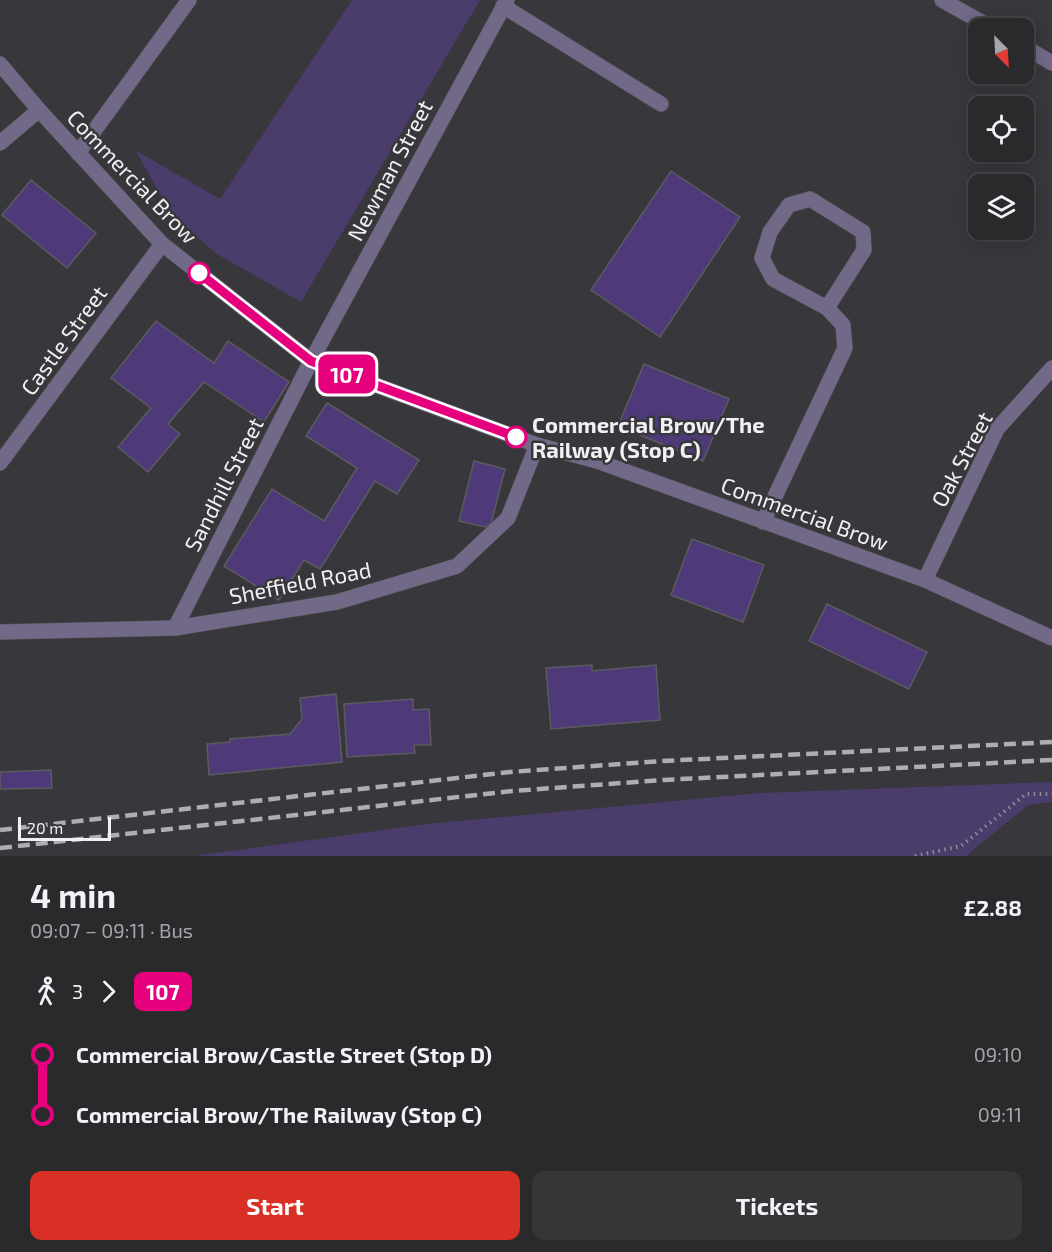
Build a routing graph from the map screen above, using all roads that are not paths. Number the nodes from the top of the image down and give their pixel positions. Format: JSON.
{"nodes":[{"id":1,"x":189,"y":0,"type":"edge"},
{"id":2,"x":942,"y":0,"type":"edge"},
{"id":3,"x":505,"y":3,"type":"edge"},
{"id":4,"x":974,"y":18,"type":"edge"},
{"id":5,"x":1034,"y":52,"type":"edge"},
{"id":6,"x":1052,"y":63,"type":"edge"},
{"id":7,"x":0,"y":64,"type":"edge"},
{"id":8,"x":661,"y":104,"type":"dead end"},
{"id":9,"x":39,"y":110,"type":"junction"},
{"id":10,"x":0,"y":143,"type":"edge"},
{"id":11,"x":78,"y":153,"type":"junction"},
{"id":12,"x":162,"y":244,"type":"junction"},
{"id":13,"x":827,"y":308,"type":"junction"},
{"id":14,"x":311,"y":361,"type":"junction"},
{"id":15,"x":1052,"y":368,"type":"edge"},
{"id":16,"x":537,"y":445,"type":"junction"},
{"id":17,"x":0,"y":463,"type":"edge"},
{"id":18,"x":763,"y":522,"type":"junction"},
{"id":19,"x":925,"y":580,"type":"junction"},
{"id":20,"x":175,"y":628,"type":"junction"},
{"id":21,"x":0,"y":632,"type":"edge"},
{"id":22,"x":1052,"y":638,"type":"edge"}],
"edges":[{"from":1,"to":11,"type":"street"},
{"from":2,"to":4,"type":"street"},
{"from":3,"to":8,"type":"street"},
{"from":3,"to":14,"type":"street","name":"Newman Street"},
{"from":5,"to":6,"type":"street"},
{"from":7,"to":9,"type":"street","name":"Commercial Brow"},
{"from":9,"to":10,"type":"street"},
{"from":9,"to":11,"type":"street","name":"Commercial Brow"},
{"from":11,"to":12,"type":"street","name":"Commercial Brow"},
{"from":12,"to":14,"type":"street","name":"Commercial Brow"},
{"from":12,"to":17,"type":"street","name":"Castle Street"},
{"from":13,"to":13,"type":"street"},
{"from":13,"to":18,"type":"street"},
{"from":14,"to":16,"type":"street","name":"Commercial Brow"},
{"from":14,"to":20,"type":"street","name":"Sandhill Street"},
{"from":15,"to":19,"type":"street","name":"Oak Street"},
{"from":16,"to":18,"type":"street","name":"Commercial Brow"},
{"from":16,"to":20,"type":"street","name":"Sheffield Road"},
{"from":18,"to":19,"type":"street","name":"Commercial Brow"},
{"from":19,"to":22,"type":"street","name":"Commercial Brow"},
{"from":20,"to":21,"type":"street","name":"Sheffield Road"}]}
